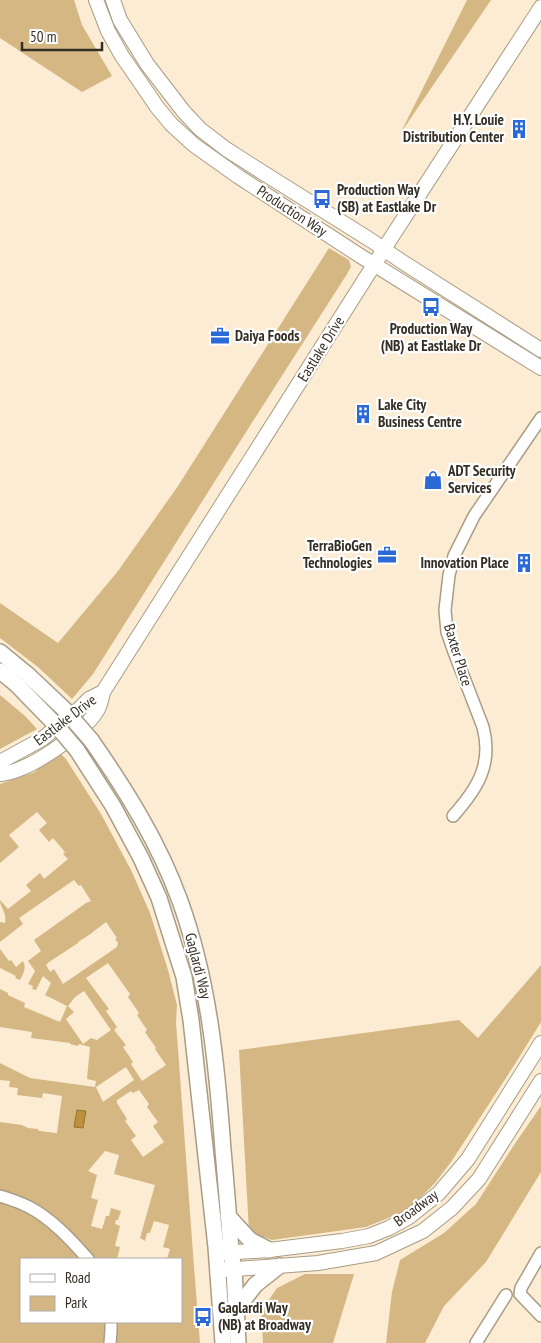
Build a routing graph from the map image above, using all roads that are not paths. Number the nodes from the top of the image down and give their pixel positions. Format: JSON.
{"nodes":[{"id":1,"x":96,"y":0,"type":"edge"},
{"id":2,"x":112,"y":0,"type":"edge"},
{"id":3,"x":541,"y":7,"type":"edge"},
{"id":4,"x":384,"y":250,"type":"junction"},
{"id":5,"x":375,"y":264,"type":"junction"},
{"id":6,"x":541,"y":350,"type":"edge"},
{"id":7,"x":541,"y":368,"type":"edge"},
{"id":8,"x":541,"y":418,"type":"edge"},
{"id":9,"x":0,"y":652,"type":"edge"},
{"id":10,"x":0,"y":671,"type":"edge"},
{"id":11,"x":103,"y":692,"type":"junction"},
{"id":12,"x":0,"y":762,"type":"edge"},
{"id":13,"x":0,"y":774,"type":"edge"},
{"id":14,"x":453,"y":816,"type":"dead end"},
{"id":15,"x":541,"y":1043,"type":"edge"},
{"id":16,"x":541,"y":1081,"type":"edge"},
{"id":17,"x":0,"y":1196,"type":"edge"},
{"id":18,"x":228,"y":1216,"type":"junction"},
{"id":19,"x":270,"y":1250,"type":"junction"},
{"id":20,"x":224,"y":1252,"type":"junction"},
{"id":21,"x":541,"y":1253,"type":"edge"},
{"id":22,"x":87,"y":1258,"type":"edge"},
{"id":23,"x":279,"y":1266,"type":"junction"},
{"id":24,"x":217,"y":1270,"type":"junction"},
{"id":25,"x":234,"y":1270,"type":"junction"},
{"id":26,"x":506,"y":1296,"type":"dead end"},
{"id":27,"x":236,"y":1310,"type":"junction"},
{"id":28,"x":541,"y":1316,"type":"edge"},
{"id":29,"x":111,"y":1323,"type":"edge"},
{"id":30,"x":110,"y":1343,"type":"edge"},
{"id":31,"x":223,"y":1343,"type":"edge"},
{"id":32,"x":238,"y":1343,"type":"edge"},
{"id":33,"x":476,"y":1343,"type":"edge"}],
"edges":[{"from":1,"to":5,"type":"street","name":"Production Way"},
{"from":2,"to":4,"type":"street","name":"Production Way"},
{"from":3,"to":4,"type":"street","name":"Eastlake Drive"},
{"from":4,"to":5,"type":"street","name":"Eastlake Drive"},
{"from":4,"to":6,"type":"street","name":"Production Way"},
{"from":5,"to":7,"type":"street","name":"Production Way"},
{"from":5,"to":11,"type":"street","name":"Eastlake Drive"},
{"from":8,"to":14,"type":"street","name":"Baxter Place"},
{"from":9,"to":18,"type":"main road","name":"Gaglardi Way","bridge":true},
{"from":10,"to":20,"type":"main road","name":"Gaglardi Way","bridge":true},
{"from":11,"to":12,"type":"street","name":"Eastlake Drive"},
{"from":11,"to":13,"type":"street","name":"Eastlake Drive"},
{"from":15,"to":19,"type":"street","name":"Broadway"},
{"from":16,"to":23,"type":"street","name":"Broadway"},
{"from":17,"to":22,"type":"street"},
{"from":18,"to":19,"type":"main road"},
{"from":18,"to":20,"type":"main road","name":"Gaglardi Way"},
{"from":19,"to":20,"type":"street","name":"Broadway"},
{"from":20,"to":24,"type":"main road","name":"Gaglardi Way"},
{"from":20,"to":25,"type":"main road","name":"Gaglardi Way"},
{"from":21,"to":28,"type":"street"},
{"from":23,"to":25,"type":"street","name":"Broadway"},
{"from":23,"to":27,"type":"main road"},
{"from":24,"to":25,"type":"street","name":"Broadway"},
{"from":24,"to":31,"type":"main road","name":"Gaglardi Way"},
{"from":25,"to":27,"type":"main road","name":"Gaglardi Way"},
{"from":26,"to":33,"type":"street"},
{"from":27,"to":32,"type":"main road","name":"Gaglardi Way"},
{"from":29,"to":30,"type":"street"}]}
